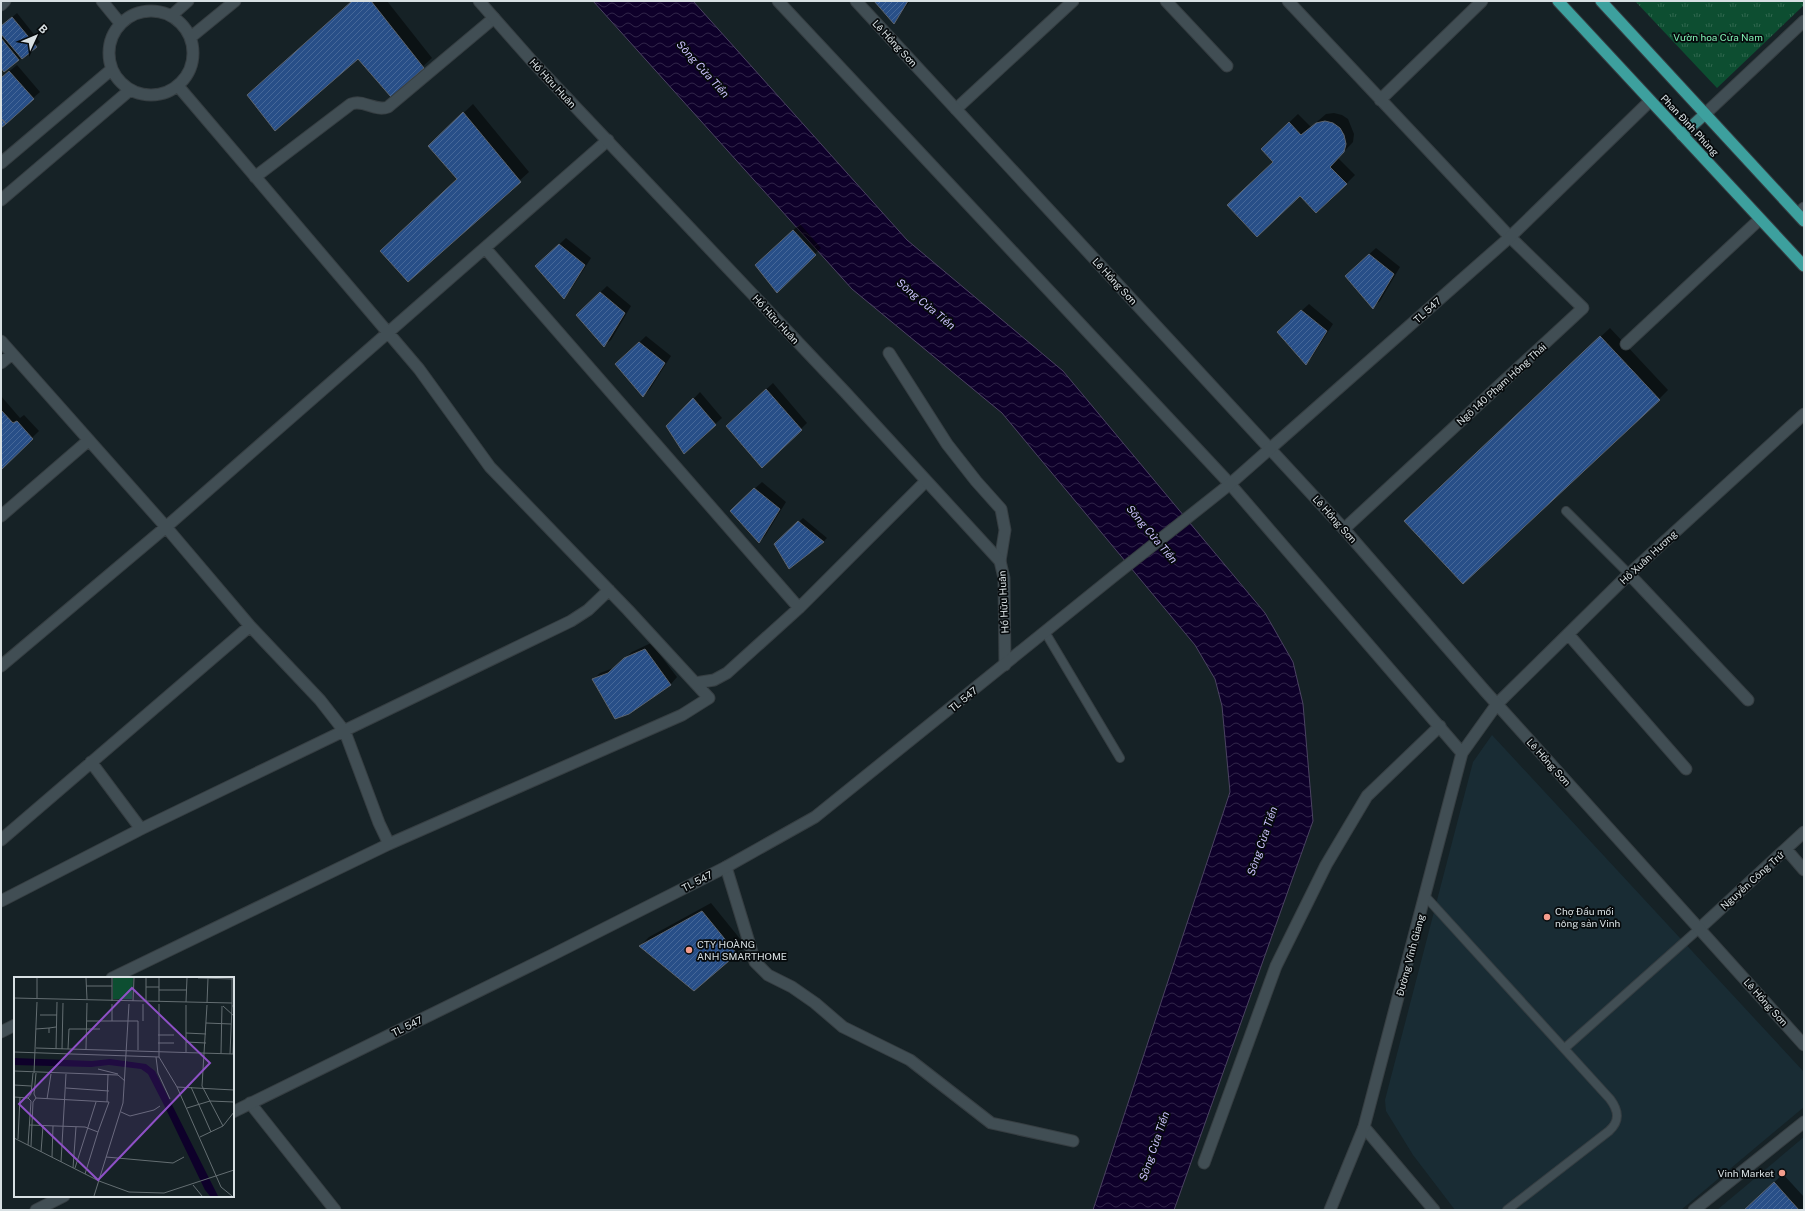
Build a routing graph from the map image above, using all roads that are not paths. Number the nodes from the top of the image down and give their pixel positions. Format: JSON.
{"nodes":[{"id":1,"x":6,"y":1,"type":"edge"},
{"id":2,"x":102,"y":1,"type":"edge"},
{"id":3,"x":188,"y":1,"type":"edge"},
{"id":4,"x":235,"y":1,"type":"edge"},
{"id":5,"x":479,"y":1,"type":"edge"},
{"id":6,"x":778,"y":1,"type":"edge"},
{"id":7,"x":856,"y":1,"type":"edge"},
{"id":8,"x":1073,"y":1,"type":"edge"},
{"id":9,"x":1166,"y":1,"type":"edge"},
{"id":10,"x":1288,"y":1,"type":"edge"},
{"id":11,"x":1482,"y":1,"type":"edge"},
{"id":12,"x":1558,"y":1,"type":"edge"},
{"id":13,"x":1601,"y":1,"type":"edge"},
{"id":14,"x":1,"y":5,"type":"edge"},
{"id":15,"x":171,"y":16,"type":"junction"},
{"id":16,"x":494,"y":18,"type":"junction"},
{"id":17,"x":1804,"y":21,"type":"edge"},
{"id":18,"x":120,"y":23,"type":"junction"},
{"id":19,"x":191,"y":37,"type":"junction"},
{"id":20,"x":1227,"y":66,"type":"dead end"},
{"id":21,"x":112,"y":69,"type":"junction"},
{"id":22,"x":178,"y":86,"type":"junction"},
{"id":23,"x":130,"y":90,"type":"junction"},
{"id":24,"x":1380,"y":100,"type":"junction"},
{"id":25,"x":1650,"y":101,"type":"junction"},
{"id":26,"x":956,"y":109,"type":"junction"},
{"id":27,"x":1705,"y":114,"type":"junction"},
{"id":28,"x":1682,"y":135,"type":"junction"},
{"id":29,"x":608,"y":140,"type":"junction"},
{"id":30,"x":1,"y":163,"type":"edge"},
{"id":31,"x":255,"y":177,"type":"junction"},
{"id":32,"x":1,"y":200,"type":"edge"},
{"id":33,"x":1802,"y":214,"type":"edge"},
{"id":34,"x":1760,"y":219,"type":"junction"},
{"id":35,"x":1510,"y":236,"type":"junction"},
{"id":36,"x":485,"y":248,"type":"junction"},
{"id":37,"x":1804,"y":266,"type":"edge"},
{"id":38,"x":387,"y":333,"type":"junction"},
{"id":39,"x":1,"y":341,"type":"edge"},
{"id":40,"x":1626,"y":344,"type":"dead end"},
{"id":41,"x":889,"y":353,"type":"dead end"},
{"id":42,"x":12,"y":354,"type":"junction"},
{"id":43,"x":1,"y":363,"type":"edge"},
{"id":44,"x":1804,"y":414,"type":"edge"},
{"id":45,"x":89,"y":440,"type":"junction"},
{"id":46,"x":1270,"y":449,"type":"junction"},
{"id":47,"x":926,"y":481,"type":"junction"},
{"id":48,"x":1230,"y":484,"type":"junction"},
{"id":49,"x":1566,"y":511,"type":"dead end"},
{"id":50,"x":1,"y":516,"type":"edge"},
{"id":51,"x":166,"y":527,"type":"junction"},
{"id":52,"x":1344,"y":529,"type":"junction"},
{"id":53,"x":1000,"y":560,"type":"junction"},
{"id":54,"x":1629,"y":574,"type":"junction"},
{"id":55,"x":609,"y":590,"type":"junction"},
{"id":56,"x":799,"y":608,"type":"junction"},
{"id":57,"x":250,"y":626,"type":"junction"},
{"id":58,"x":1045,"y":632,"type":"junction"},
{"id":59,"x":1568,"y":634,"type":"junction"},
{"id":60,"x":1005,"y":665,"type":"junction"},
{"id":61,"x":1,"y":666,"type":"edge"},
{"id":62,"x":695,"y":682,"type":"junction"},
{"id":63,"x":1748,"y":700,"type":"dead end"},
{"id":64,"x":1497,"y":704,"type":"junction"},
{"id":65,"x":1440,"y":726,"type":"junction"},
{"id":66,"x":344,"y":732,"type":"junction"},
{"id":67,"x":1462,"y":753,"type":"junction"},
{"id":68,"x":1120,"y":758,"type":"dead end"},
{"id":69,"x":91,"y":762,"type":"junction"},
{"id":70,"x":1686,"y":769,"type":"dead end"},
{"id":71,"x":141,"y":829,"type":"junction"},
{"id":72,"x":1804,"y":832,"type":"edge"},
{"id":73,"x":1,"y":840,"type":"edge"},
{"id":74,"x":389,"y":844,"type":"junction"},
{"id":75,"x":1786,"y":849,"type":"junction"},
{"id":76,"x":726,"y":867,"type":"junction"},
{"id":77,"x":1804,"y":870,"type":"edge"},
{"id":78,"x":1426,"y":897,"type":"junction"},
{"id":79,"x":1,"y":901,"type":"edge"},
{"id":80,"x":1700,"y":928,"type":"junction"},
{"id":81,"x":114,"y":977,"type":"edge"},
{"id":82,"x":14,"y":1026,"type":"edge"},
{"id":83,"x":1,"y":1032,"type":"edge"},
{"id":84,"x":1804,"y":1045,"type":"edge"},
{"id":85,"x":1564,"y":1048,"type":"junction"},
{"id":86,"x":250,"y":1103,"type":"junction"},
{"id":87,"x":234,"y":1111,"type":"edge"},
{"id":88,"x":1804,"y":1122,"type":"edge"},
{"id":89,"x":1364,"y":1127,"type":"junction"},
{"id":90,"x":1073,"y":1142,"type":"dead end"},
{"id":91,"x":1204,"y":1163,"type":"dead end"},
{"id":92,"x":62,"y":1197,"type":"edge"},
{"id":93,"x":36,"y":1210,"type":"edge"},
{"id":94,"x":335,"y":1210,"type":"edge"},
{"id":95,"x":1330,"y":1210,"type":"edge"},
{"id":96,"x":1434,"y":1210,"type":"edge"},
{"id":97,"x":1506,"y":1210,"type":"edge"},
{"id":98,"x":1694,"y":1210,"type":"edge"}],
"edges":[{"from":1,"to":14,"type":"street"},
{"from":2,"to":18,"type":"street"},
{"from":3,"to":15,"type":"street"},
{"from":4,"to":19,"type":"street"},
{"from":5,"to":16,"type":"street","name":"Hồ Hữu Huân"},
{"from":6,"to":48,"type":"street"},
{"from":7,"to":26,"type":"street","name":"Lê Hồng Sơn"},
{"from":8,"to":26,"type":"street"},
{"from":9,"to":20,"type":"street"},
{"from":10,"to":24,"type":"street"},
{"from":11,"to":24,"type":"street"},
{"from":12,"to":25,"type":"highway","name":"Phan Đình Phùng"},
{"from":13,"to":27,"type":"highway","name":"Phan Đình Phùng"},
{"from":15,"to":18,"type":"street"},
{"from":15,"to":19,"type":"street"},
{"from":16,"to":29,"type":"street","name":"Hồ Hữu Huân"},
{"from":16,"to":31,"type":"street"},
{"from":17,"to":27,"type":"street"},
{"from":18,"to":21,"type":"street"},
{"from":19,"to":22,"type":"street"},
{"from":21,"to":23,"type":"street"},
{"from":21,"to":30,"type":"street"},
{"from":22,"to":23,"type":"street"},
{"from":22,"to":31,"type":"street"},
{"from":23,"to":32,"type":"street"},
{"from":24,"to":35,"type":"street"},
{"from":25,"to":28,"type":"highway","name":"Phan Đình Phùng"},
{"from":25,"to":35,"type":"street","name":"TL 547"},
{"from":26,"to":46,"type":"street","name":"Lê Hồng Sơn"},
{"from":27,"to":28,"type":"main road"},
{"from":27,"to":33,"type":"highway","name":"Phan Đình Phùng"},
{"from":28,"to":34,"type":"highway","name":"Phan Đình Phùng"},
{"from":29,"to":36,"type":"street"},
{"from":29,"to":47,"type":"street","name":"Hồ Hữu Huân"},
{"from":31,"to":38,"type":"street"},
{"from":34,"to":37,"type":"highway","name":"Phan Đình Phùng"},
{"from":34,"to":40,"type":"street"},
{"from":35,"to":46,"type":"street","name":"TL 547"},
{"from":35,"to":52,"type":"street","name":"Ngõ 140 Phạm Hồng Thái"},
{"from":36,"to":38,"type":"street"},
{"from":36,"to":56,"type":"street"},
{"from":38,"to":51,"type":"street"},
{"from":38,"to":55,"type":"street"},
{"from":39,"to":42,"type":"street"},
{"from":41,"to":53,"type":"street"},
{"from":42,"to":43,"type":"street"},
{"from":42,"to":45,"type":"street"},
{"from":44,"to":54,"type":"street","name":"Hồ Xuân Hương"},
{"from":45,"to":50,"type":"street"},
{"from":45,"to":51,"type":"street"},
{"from":46,"to":48,"type":"street","name":"TL 547"},
{"from":46,"to":52,"type":"street","name":"Lê Hồng Sơn"},
{"from":47,"to":53,"type":"street","name":"Hồ Hữu Huân"},
{"from":47,"to":56,"type":"street"},
{"from":48,"to":58,"type":"street","name":"TL 547"},
{"from":48,"to":65,"type":"street"},
{"from":49,"to":54,"type":"lane"},
{"from":51,"to":57,"type":"street"},
{"from":51,"to":61,"type":"street"},
{"from":52,"to":64,"type":"street","name":"Lê Hồng Sơn"},
{"from":53,"to":60,"type":"street","name":"Hồ Hữu Huân"},
{"from":54,"to":59,"type":"street","name":"Hồ Xuân Hương"},
{"from":54,"to":63,"type":"street"},
{"from":55,"to":62,"type":"street"},
{"from":55,"to":66,"type":"street"},
{"from":56,"to":62,"type":"street"},
{"from":57,"to":66,"type":"street"},
{"from":57,"to":69,"type":"street"},
{"from":58,"to":60,"type":"street","name":"TL 547"},
{"from":58,"to":68,"type":"lane"},
{"from":59,"to":64,"type":"street","name":"Hồ Xuân Hương"},
{"from":59,"to":70,"type":"street"},
{"from":60,"to":76,"type":"street","name":"TL 547"},
{"from":62,"to":74,"type":"street"},
{"from":64,"to":67,"type":"street","name":"Đường Vĩnh Giang"},
{"from":64,"to":80,"type":"street","name":"Lê Hồng Sơn"},
{"from":65,"to":67,"type":"street"},
{"from":65,"to":91,"type":"street"},
{"from":66,"to":71,"type":"street"},
{"from":66,"to":74,"type":"street"},
{"from":67,"to":78,"type":"street","name":"Đường Vĩnh Giang"},
{"from":69,"to":71,"type":"street"},
{"from":69,"to":73,"type":"street"},
{"from":71,"to":79,"type":"street"},
{"from":72,"to":75,"type":"street","name":"Nguyễn Công Trứ"},
{"from":74,"to":81,"type":"street"},
{"from":75,"to":77,"type":"street"},
{"from":75,"to":80,"type":"street","name":"Nguyễn Công Trứ"},
{"from":76,"to":86,"type":"street","name":"TL 547"},
{"from":76,"to":90,"type":"street"},
{"from":78,"to":85,"type":"lane"},
{"from":78,"to":89,"type":"street","name":"Đường Vĩnh Giang"},
{"from":80,"to":84,"type":"street","name":"Lê Hồng Sơn"},
{"from":80,"to":85,"type":"lane"},
{"from":82,"to":83,"type":"street"},
{"from":85,"to":97,"type":"lane"},
{"from":86,"to":87,"type":"street","name":"TL 547"},
{"from":86,"to":94,"type":"street"},
{"from":88,"to":98,"type":"street"},
{"from":89,"to":95,"type":"street","name":"Đường Vĩnh Giang"},
{"from":89,"to":96,"type":"street"},
{"from":92,"to":93,"type":"street"}]}
